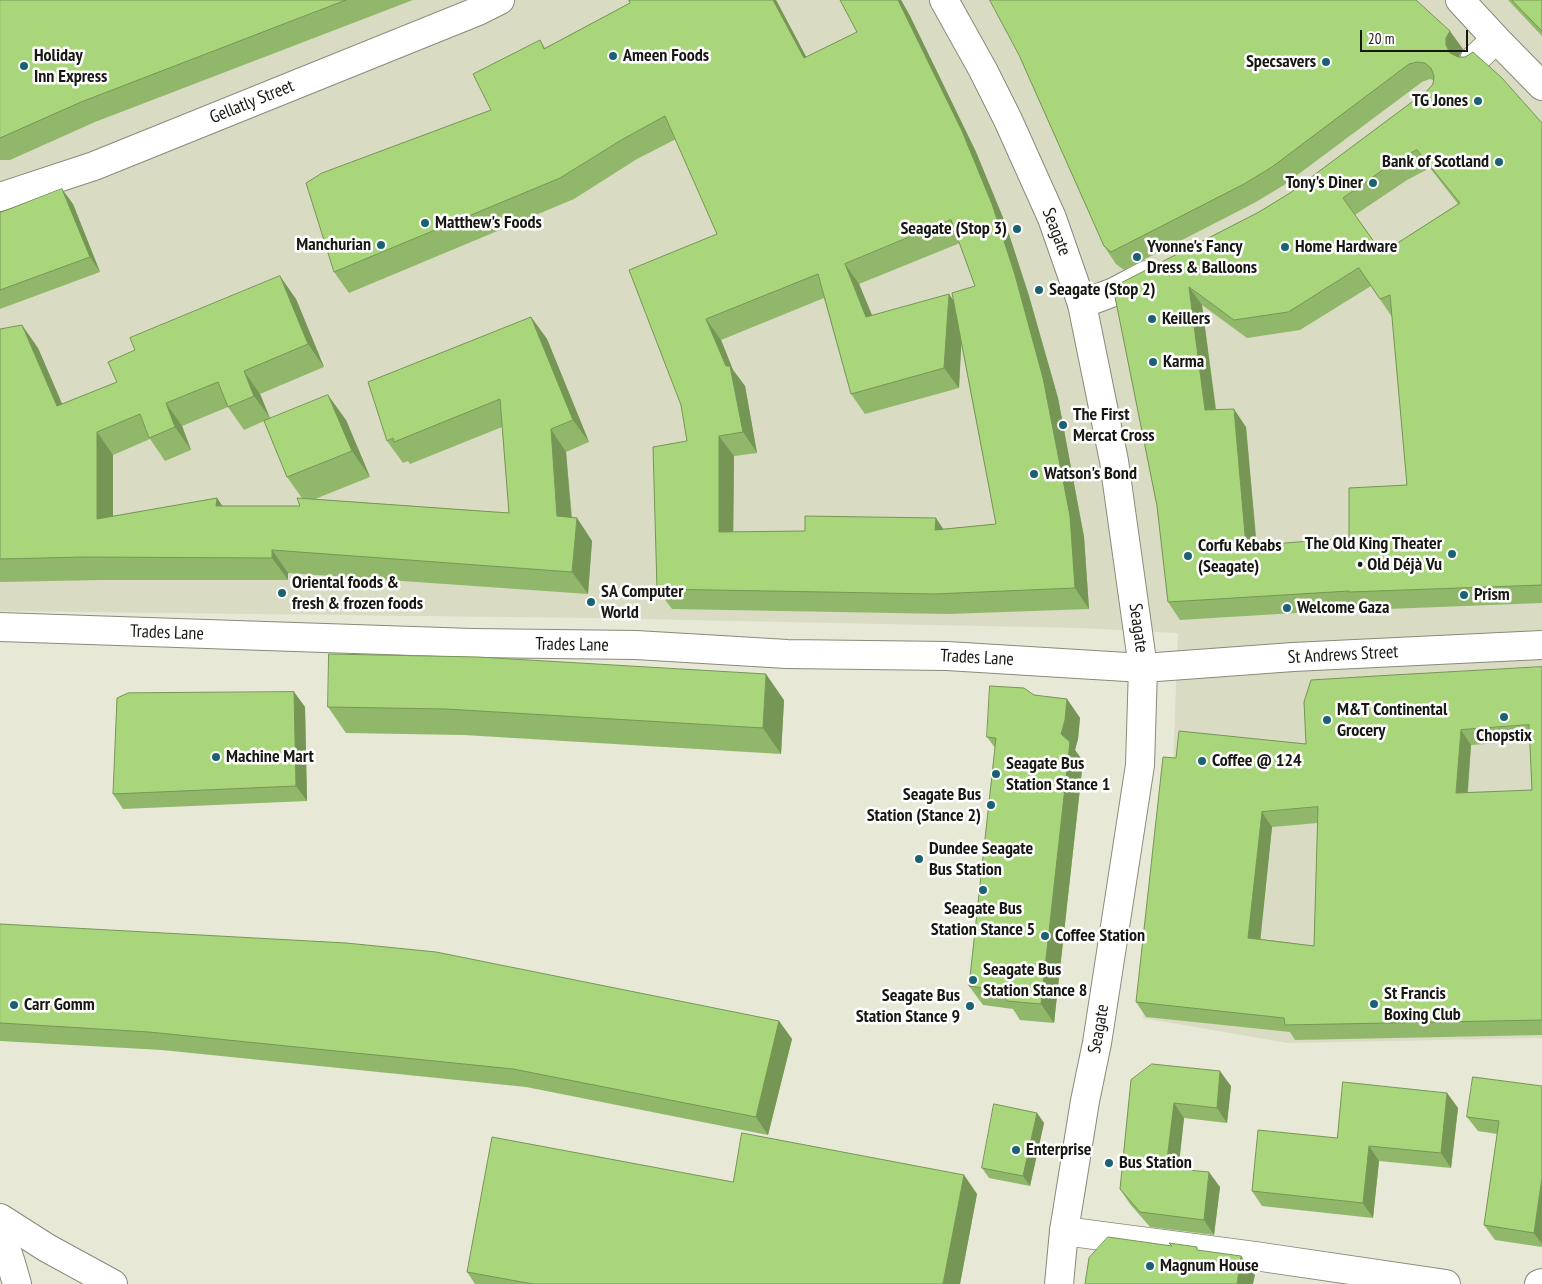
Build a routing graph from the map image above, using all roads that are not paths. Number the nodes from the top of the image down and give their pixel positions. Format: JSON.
{"nodes":[{"id":1,"x":500,"y":0,"type":"edge"},
{"id":2,"x":944,"y":0,"type":"edge"},
{"id":3,"x":1460,"y":0,"type":"edge"},
{"id":4,"x":1496,"y":39,"type":"junction"},
{"id":5,"x":1474,"y":60,"type":"edge"},
{"id":6,"x":1536,"y":70,"type":"edge"},
{"id":7,"x":0,"y":197,"type":"edge"},
{"id":8,"x":1168,"y":264,"type":"edge"},
{"id":9,"x":1082,"y":304,"type":"junction"},
{"id":10,"x":0,"y":627,"type":"edge"},
{"id":11,"x":1542,"y":644,"type":"edge"},
{"id":12,"x":1143,"y":668,"type":"junction"},
{"id":13,"x":0,"y":1218,"type":"edge"},
{"id":14,"x":0,"y":1230,"type":"edge"},
{"id":15,"x":1064,"y":1231,"type":"junction"},
{"id":16,"x":16,"y":1284,"type":"edge"},
{"id":17,"x":113,"y":1284,"type":"edge"},
{"id":18,"x":1059,"y":1284,"type":"edge"},
{"id":19,"x":1446,"y":1284,"type":"edge"}],
"edges":[{"from":1,"to":7,"type":"main road","name":"Gellatly Street"},
{"from":2,"to":9,"type":"main road","name":"Seagate"},
{"from":3,"to":4,"type":"main road"},
{"from":4,"to":5,"type":"main road"},
{"from":4,"to":6,"type":"main road"},
{"from":8,"to":9,"type":"main road"},
{"from":9,"to":12,"type":"main road","name":"Seagate"},
{"from":10,"to":12,"type":"main road","name":"Trades Lane"},
{"from":11,"to":12,"type":"main road","name":"St Andrews Street"},
{"from":12,"to":15,"type":"main road","name":"Seagate"},
{"from":13,"to":17,"type":"main road"},
{"from":14,"to":16,"type":"main road"},
{"from":15,"to":18,"type":"main road","name":"Seagate"},
{"from":15,"to":19,"type":"main road"}]}
